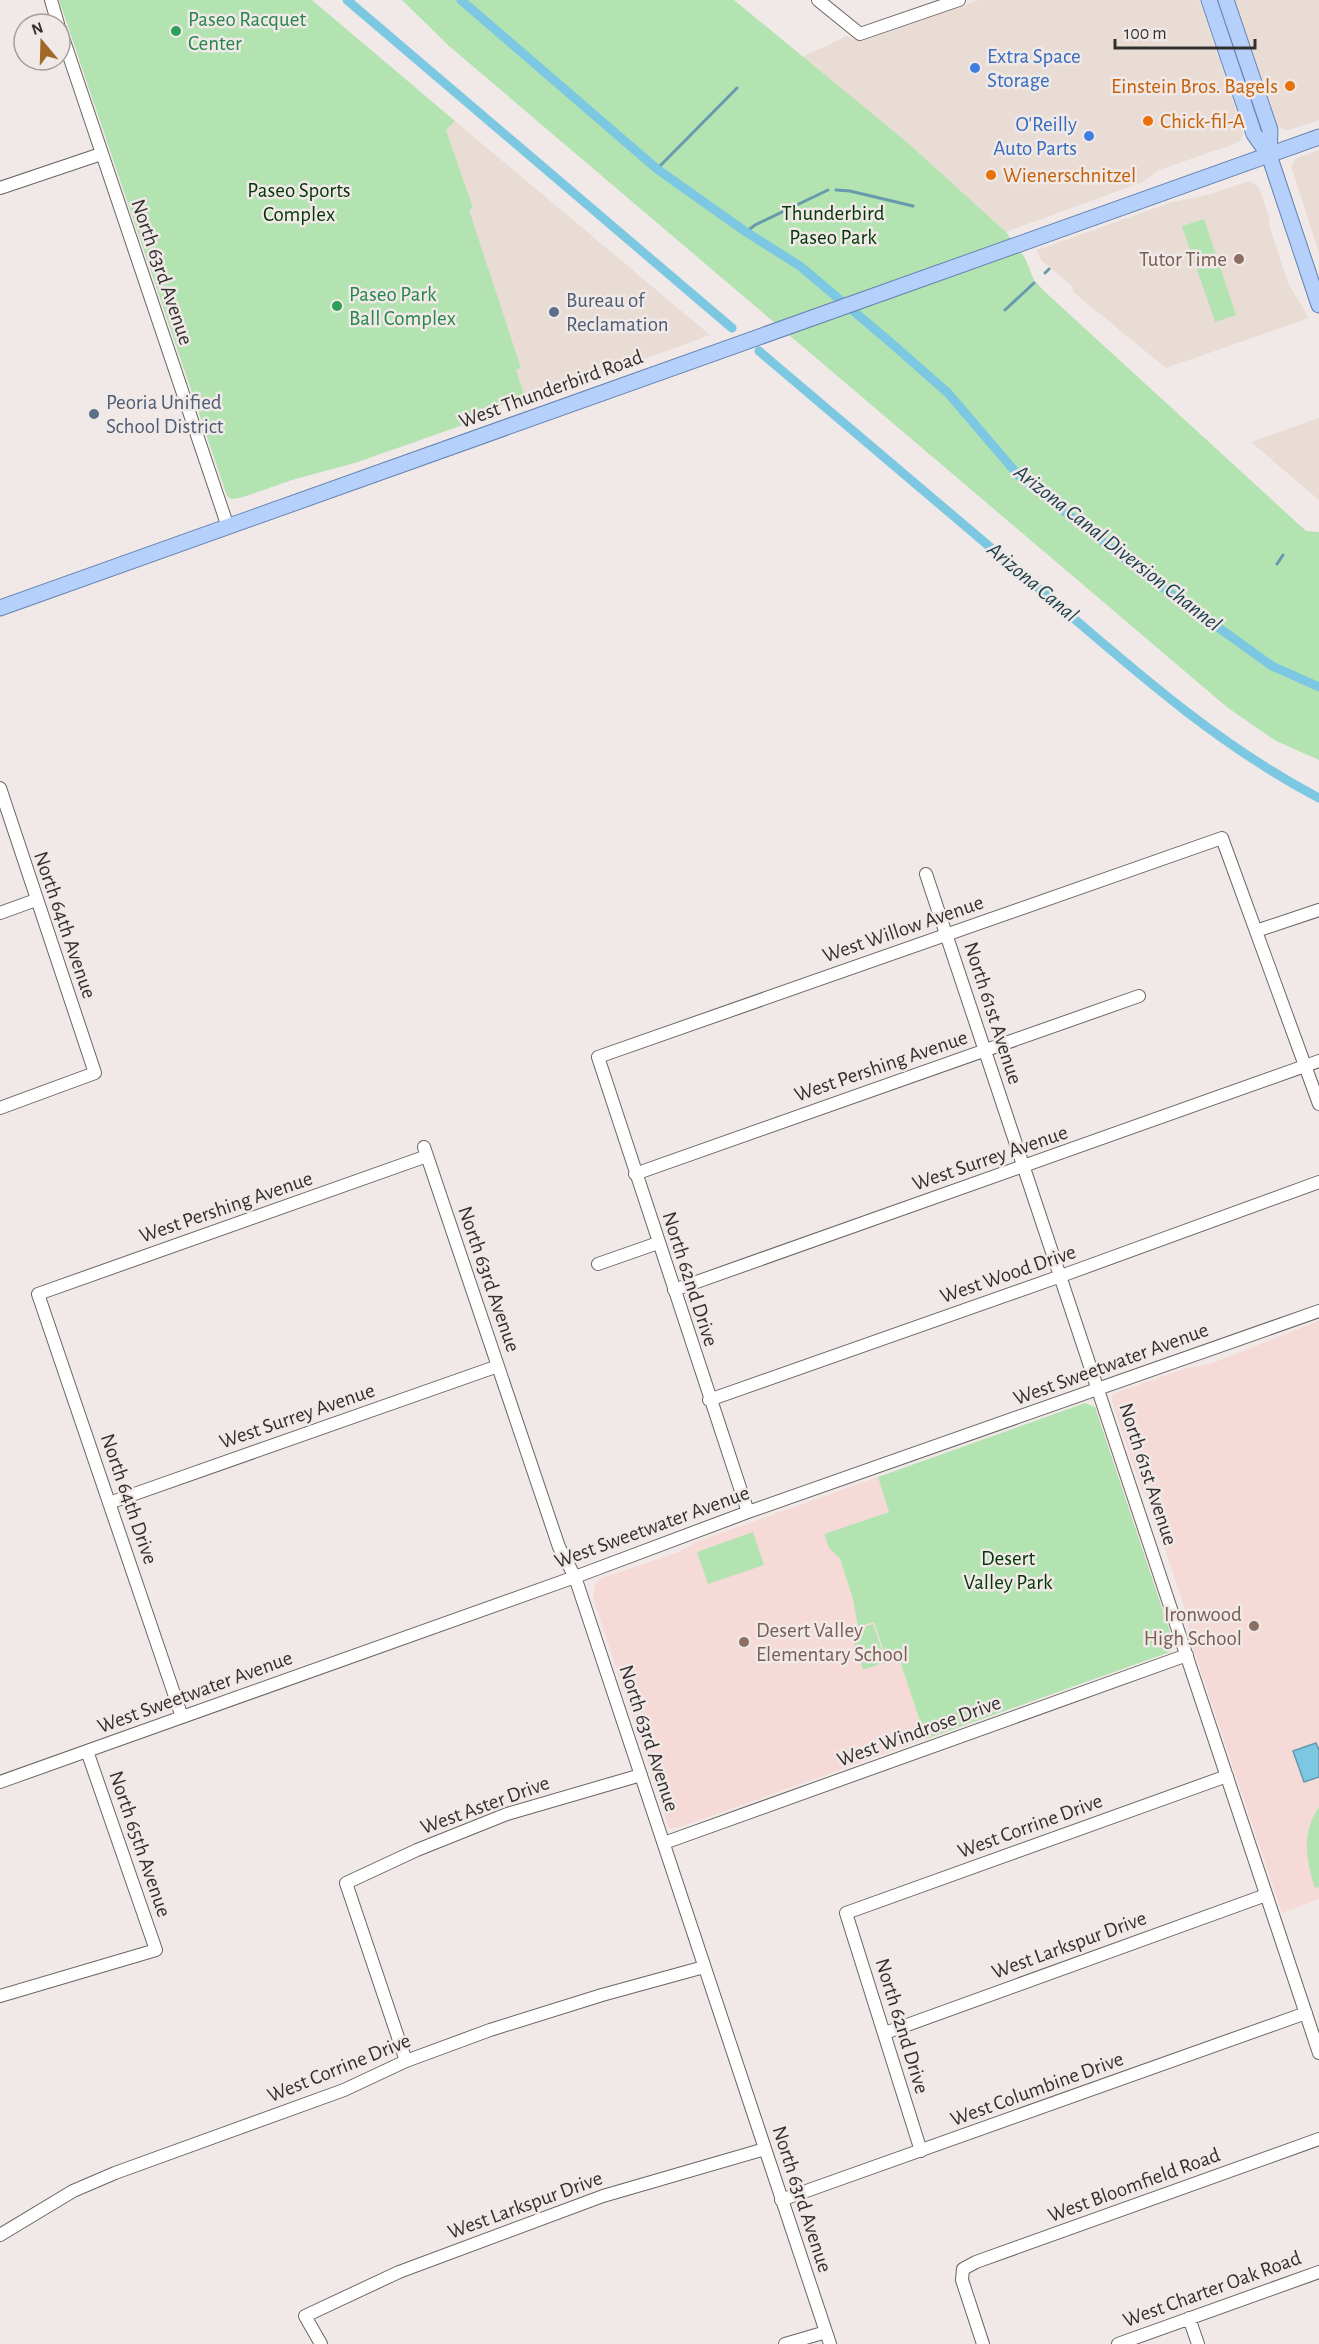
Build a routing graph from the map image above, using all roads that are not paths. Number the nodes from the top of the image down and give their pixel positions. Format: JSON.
{"nodes":[{"id":1,"x":818,"y":0,"type":"edge"},
{"id":2,"x":959,"y":0,"type":"edge"},
{"id":3,"x":1226,"y":0,"type":"edge"},
{"id":4,"x":1210,"y":2,"type":"edge"},
{"id":5,"x":1239,"y":38,"type":"junction"},
{"id":6,"x":72,"y":66,"type":"edge"},
{"id":7,"x":1319,"y":137,"type":"edge"},
{"id":8,"x":101,"y":154,"type":"junction"},
{"id":9,"x":1269,"y":155,"type":"junction"},
{"id":10,"x":0,"y":188,"type":"edge"},
{"id":11,"x":1319,"y":305,"type":"edge"},
{"id":12,"x":228,"y":527,"type":"junction"},
{"id":13,"x":0,"y":608,"type":"edge"},
{"id":14,"x":0,"y":788,"type":"edge"},
{"id":15,"x":926,"y":873,"type":"dead end"},
{"id":16,"x":36,"y":900,"type":"junction"},
{"id":17,"x":1319,"y":910,"type":"edge"},
{"id":18,"x":0,"y":913,"type":"edge"},
{"id":19,"x":1256,"y":932,"type":"junction"},
{"id":20,"x":946,"y":934,"type":"junction"},
{"id":21,"x":1139,"y":996,"type":"dead end"},
{"id":22,"x":985,"y":1050,"type":"junction"},
{"id":23,"x":598,"y":1057,"type":"joint"},
{"id":24,"x":1319,"y":1061,"type":"edge"},
{"id":25,"x":1305,"y":1066,"type":"junction"},
{"id":26,"x":1319,"y":1104,"type":"edge"},
{"id":27,"x":0,"y":1108,"type":"edge"},
{"id":28,"x":426,"y":1152,"type":"joint"},
{"id":29,"x":1024,"y":1166,"type":"junction"},
{"id":30,"x":635,"y":1174,"type":"junction"},
{"id":31,"x":1319,"y":1182,"type":"edge"},
{"id":32,"x":658,"y":1243,"type":"junction"},
{"id":33,"x":598,"y":1264,"type":"dead end"},
{"id":34,"x":1061,"y":1276,"type":"junction"},
{"id":35,"x":674,"y":1290,"type":"junction"},
{"id":36,"x":38,"y":1294,"type":"joint"},
{"id":37,"x":1319,"y":1311,"type":"edge"},
{"id":38,"x":498,"y":1366,"type":"junction"},
{"id":39,"x":1099,"y":1389,"type":"junction"},
{"id":40,"x":709,"y":1400,"type":"junction"},
{"id":41,"x":109,"y":1503,"type":"junction"},
{"id":42,"x":748,"y":1512,"type":"junction"},
{"id":43,"x":575,"y":1576,"type":"junction"},
{"id":44,"x":1187,"y":1654,"type":"junction"},
{"id":45,"x":182,"y":1717,"type":"junction"},
{"id":46,"x":87,"y":1751,"type":"junction"},
{"id":47,"x":641,"y":1775,"type":"junction"},
{"id":48,"x":1227,"y":1776,"type":"junction"},
{"id":49,"x":0,"y":1782,"type":"edge"},
{"id":50,"x":664,"y":1843,"type":"junction"},
{"id":51,"x":1266,"y":1895,"type":"junction"},
{"id":52,"x":846,"y":1913,"type":"joint"},
{"id":53,"x":704,"y":1967,"type":"junction"},
{"id":54,"x":0,"y":1996,"type":"edge"},
{"id":55,"x":1306,"y":2013,"type":"junction"},
{"id":56,"x":885,"y":2033,"type":"junction"},
{"id":57,"x":1319,"y":2053,"type":"edge"},
{"id":58,"x":406,"y":2061,"type":"junction"},
{"id":59,"x":1319,"y":2139,"type":"edge"},
{"id":60,"x":765,"y":2149,"type":"junction"},
{"id":61,"x":921,"y":2151,"type":"junction"},
{"id":62,"x":782,"y":2200,"type":"junction"},
{"id":63,"x":0,"y":2235,"type":"edge"},
{"id":64,"x":1319,"y":2272,"type":"edge"},
{"id":65,"x":1189,"y":2318,"type":"junction"},
{"id":66,"x":828,"y":2338,"type":"edge"},
{"id":67,"x":321,"y":2344,"type":"edge"},
{"id":68,"x":785,"y":2344,"type":"edge"},
{"id":69,"x":983,"y":2344,"type":"edge"},
{"id":70,"x":1118,"y":2344,"type":"edge"},
{"id":71,"x":1198,"y":2344,"type":"edge"}],
"edges":[{"from":1,"to":2,"type":"street"},
{"from":3,"to":5,"type":"main road"},
{"from":4,"to":5,"type":"main road"},
{"from":4,"to":9,"type":"main road"},
{"from":5,"to":9,"type":"main road"},
{"from":6,"to":8,"type":"street","name":"North 63rd Avenue"},
{"from":7,"to":9,"type":"main road","name":"West Thunderbird Road"},
{"from":8,"to":10,"type":"street"},
{"from":8,"to":12,"type":"street","name":"North 63rd Avenue"},
{"from":9,"to":11,"type":"main road"},
{"from":9,"to":12,"type":"main road","name":"West Thunderbird Road"},
{"from":12,"to":13,"type":"main road","name":"West Thunderbird Road"},
{"from":14,"to":16,"type":"street","name":"North 64th Avenue"},
{"from":15,"to":20,"type":"street","name":"North 61st Avenue"},
{"from":16,"to":18,"type":"street"},
{"from":16,"to":27,"type":"street","name":"North 64th Avenue"},
{"from":17,"to":19,"type":"street"},
{"from":19,"to":20,"type":"street","name":"West Willow Avenue"},
{"from":19,"to":25,"type":"street"},
{"from":20,"to":22,"type":"street","name":"North 61st Avenue"},
{"from":20,"to":23,"type":"street","name":"West Willow Avenue"},
{"from":21,"to":22,"type":"street","name":"West Pershing Avenue"},
{"from":22,"to":29,"type":"street","name":"North 61st Avenue"},
{"from":22,"to":30,"type":"street","name":"West Pershing Avenue"},
{"from":23,"to":30,"type":"street","name":"North 62nd Drive"},
{"from":24,"to":25,"type":"street","name":"West Surrey Avenue"},
{"from":25,"to":26,"type":"street"},
{"from":25,"to":29,"type":"street","name":"West Surrey Avenue"},
{"from":28,"to":36,"type":"street","name":"West Pershing Avenue"},
{"from":28,"to":38,"type":"street","name":"North 63rd Avenue"},
{"from":29,"to":34,"type":"street","name":"North 61st Avenue"},
{"from":29,"to":35,"type":"street","name":"West Surrey Avenue"},
{"from":30,"to":32,"type":"street","name":"North 62nd Drive"},
{"from":31,"to":34,"type":"street","name":"West Wood Drive"},
{"from":32,"to":33,"type":"street"},
{"from":32,"to":35,"type":"street","name":"North 62nd Drive"},
{"from":34,"to":39,"type":"street","name":"North 61st Avenue"},
{"from":34,"to":40,"type":"street","name":"West Wood Drive"},
{"from":35,"to":40,"type":"street","name":"North 62nd Drive"},
{"from":36,"to":41,"type":"street","name":"North 64th Drive"},
{"from":37,"to":39,"type":"street","name":"West Sweetwater Avenue"},
{"from":38,"to":41,"type":"street","name":"West Surrey Avenue"},
{"from":38,"to":43,"type":"street","name":"North 63rd Avenue"},
{"from":39,"to":42,"type":"street","name":"West Sweetwater Avenue"},
{"from":39,"to":44,"type":"street","name":"North 61st Avenue"},
{"from":40,"to":42,"type":"street","name":"North 62nd Drive"},
{"from":41,"to":45,"type":"street","name":"North 64th Drive"},
{"from":42,"to":43,"type":"street","name":"West Sweetwater Avenue"},
{"from":43,"to":45,"type":"street","name":"West Sweetwater Avenue"},
{"from":43,"to":47,"type":"street","name":"North 63rd Avenue"},
{"from":44,"to":48,"type":"street","name":"North 61st Avenue"},
{"from":44,"to":50,"type":"street","name":"West Windrose Drive"},
{"from":45,"to":46,"type":"street","name":"West Sweetwater Avenue"},
{"from":46,"to":49,"type":"street","name":"West Sweetwater Avenue"},
{"from":46,"to":54,"type":"street","name":"North 65th Avenue"},
{"from":47,"to":50,"type":"street","name":"North 63rd Avenue"},
{"from":47,"to":58,"type":"street","name":"West Aster Drive"},
{"from":48,"to":51,"type":"street","name":"North 61st Avenue"},
{"from":48,"to":52,"type":"street","name":"West Corrine Drive"},
{"from":50,"to":53,"type":"street","name":"North 63rd Avenue"},
{"from":51,"to":55,"type":"street","name":"North 61st Avenue"},
{"from":51,"to":56,"type":"street","name":"West Larkspur Drive"},
{"from":52,"to":56,"type":"street","name":"North 62nd Drive"},
{"from":53,"to":58,"type":"street","name":"West Corrine Drive"},
{"from":53,"to":60,"type":"street","name":"North 63rd Avenue"},
{"from":55,"to":57,"type":"street","name":"North 61st Avenue"},
{"from":55,"to":61,"type":"street","name":"West Columbine Drive"},
{"from":56,"to":61,"type":"street","name":"North 62nd Drive"},
{"from":58,"to":63,"type":"street","name":"West Corrine Drive"},
{"from":59,"to":69,"type":"street","name":"West Bloomfield Road"},
{"from":60,"to":62,"type":"street","name":"North 63rd Avenue"},
{"from":60,"to":67,"type":"street","name":"West Larkspur Drive"},
{"from":61,"to":62,"type":"street","name":"West Columbine Drive"},
{"from":62,"to":66,"type":"street","name":"North 63rd Avenue"},
{"from":64,"to":65,"type":"street","name":"West Charter Oak Road"},
{"from":65,"to":70,"type":"street","name":"West Charter Oak Road"},
{"from":65,"to":71,"type":"street"},
{"from":66,"to":68,"type":"street"}]}
